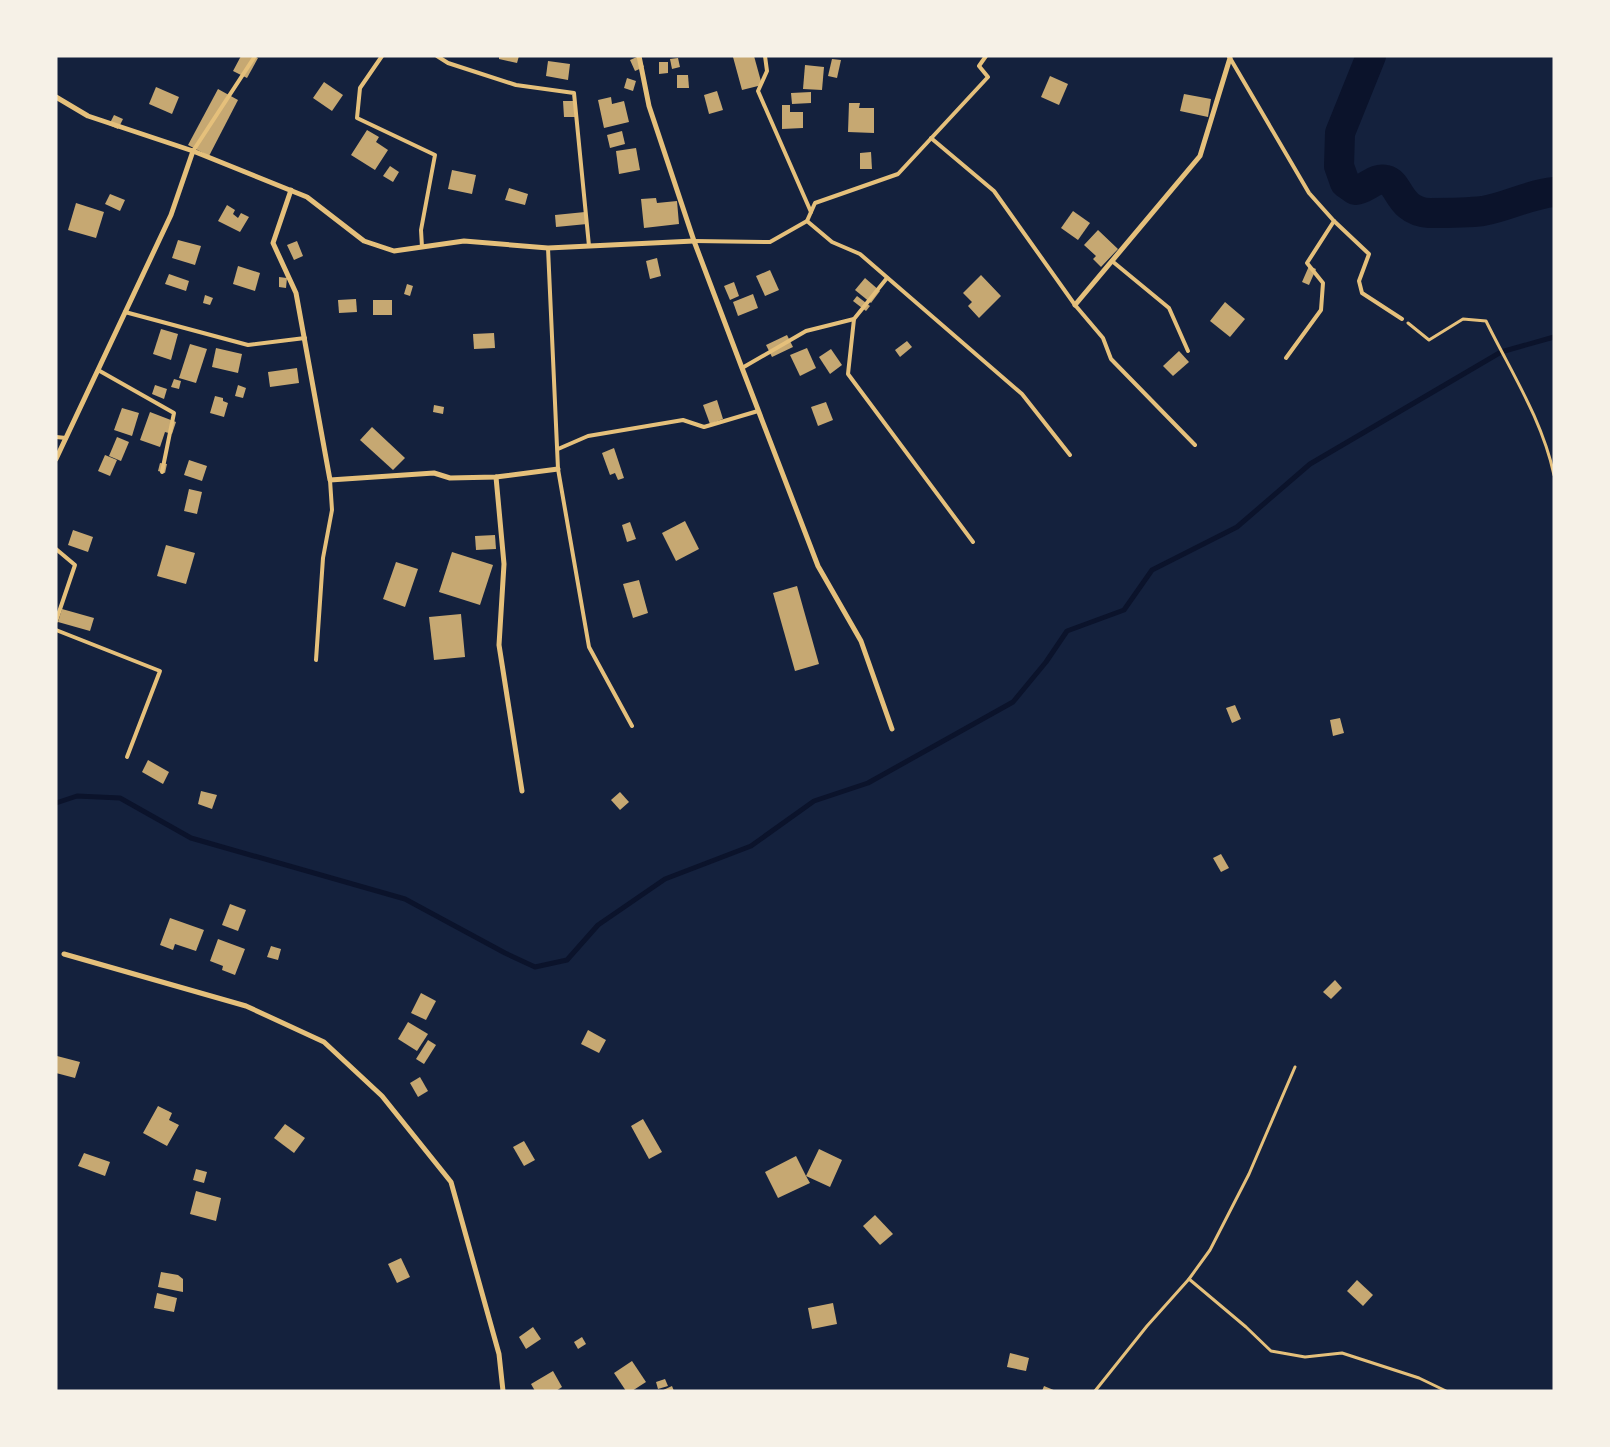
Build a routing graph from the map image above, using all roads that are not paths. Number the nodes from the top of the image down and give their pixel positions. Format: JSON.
{"nodes":[{"id":1,"x":254,"y":56,"type":"edge"},
{"id":2,"x":382,"y":56,"type":"edge"},
{"id":3,"x":437,"y":56,"type":"edge"},
{"id":4,"x":639,"y":56,"type":"edge"},
{"id":5,"x":765,"y":56,"type":"edge"},
{"id":6,"x":986,"y":56,"type":"edge"},
{"id":7,"x":1230,"y":57,"type":"edge"},
{"id":8,"x":56,"y":97,"type":"edge"},
{"id":9,"x":931,"y":138,"type":"junction"},
{"id":10,"x":193,"y":151,"type":"junction"},
{"id":11,"x":291,"y":190,"type":"junction"},
{"id":12,"x":811,"y":212,"type":"junction"},
{"id":13,"x":808,"y":221,"type":"junction"},
{"id":14,"x":1334,"y":221,"type":"junction"},
{"id":15,"x":694,"y":240,"type":"junction"},
{"id":16,"x":589,"y":246,"type":"junction"},
{"id":17,"x":422,"y":247,"type":"junction"},
{"id":18,"x":548,"y":248,"type":"junction"},
{"id":19,"x":1112,"y":261,"type":"junction"},
{"id":20,"x":887,"y":278,"type":"junction"},
{"id":21,"x":1075,"y":305,"type":"junction"},
{"id":22,"x":125,"y":312,"type":"junction"},
{"id":23,"x":854,"y":319,"type":"junction"},
{"id":24,"x":1402,"y":319,"type":"road end"},
{"id":25,"x":305,"y":338,"type":"junction"},
{"id":26,"x":1188,"y":351,"type":"dead end"},
{"id":27,"x":1286,"y":358,"type":"dead end"},
{"id":28,"x":742,"y":368,"type":"junction"},
{"id":29,"x":98,"y":370,"type":"junction"},
{"id":30,"x":758,"y":411,"type":"junction"},
{"id":31,"x":56,"y":436,"type":"edge"},
{"id":32,"x":66,"y":438,"type":"junction"},
{"id":33,"x":1195,"y":445,"type":"dead end"},
{"id":34,"x":558,"y":449,"type":"junction"},
{"id":35,"x":1070,"y":455,"type":"dead end"},
{"id":36,"x":56,"y":459,"type":"edge"},
{"id":37,"x":558,"y":469,"type":"junction"},
{"id":38,"x":162,"y":472,"type":"dead end"},
{"id":39,"x":496,"y":477,"type":"junction"},
{"id":40,"x":330,"y":480,"type":"junction"},
{"id":41,"x":974,"y":542,"type":"dead end"},
{"id":42,"x":56,"y":549,"type":"edge"},
{"id":43,"x":56,"y":621,"type":"edge"},
{"id":44,"x":56,"y":630,"type":"edge"},
{"id":45,"x":316,"y":660,"type":"dead end"},
{"id":46,"x":632,"y":726,"type":"dead end"},
{"id":47,"x":892,"y":729,"type":"dead end"},
{"id":48,"x":127,"y":757,"type":"dead end"},
{"id":49,"x":522,"y":791,"type":"dead end"},
{"id":50,"x":64,"y":954,"type":"dead end"},
{"id":51,"x":504,"y":1391,"type":"edge"}],
"edges":[{"from":1,"to":10,"type":"lane"},
{"from":2,"to":17,"type":"lane"},
{"from":3,"to":16,"type":"lane"},
{"from":4,"to":15,"type":"street"},
{"from":5,"to":12,"type":"lane"},
{"from":6,"to":9,"type":"lane"},
{"from":7,"to":14,"type":"lane"},
{"from":7,"to":19,"type":"street"},
{"from":8,"to":10,"type":"street"},
{"from":9,"to":12,"type":"lane"},
{"from":9,"to":21,"type":"lane"},
{"from":10,"to":11,"type":"street"},
{"from":10,"to":22,"type":"street"},
{"from":11,"to":17,"type":"street"},
{"from":11,"to":25,"type":"street"},
{"from":12,"to":13,"type":"lane"},
{"from":13,"to":15,"type":"lane"},
{"from":13,"to":20,"type":"lane"},
{"from":14,"to":24,"type":"lane"},
{"from":14,"to":27,"type":"lane"},
{"from":15,"to":16,"type":"street"},
{"from":15,"to":28,"type":"street"},
{"from":16,"to":18,"type":"street"},
{"from":17,"to":18,"type":"street"},
{"from":18,"to":34,"type":"lane"},
{"from":19,"to":21,"type":"street"},
{"from":19,"to":26,"type":"lane"},
{"from":20,"to":23,"type":"lane"},
{"from":20,"to":35,"type":"lane"},
{"from":21,"to":33,"type":"lane"},
{"from":22,"to":25,"type":"lane"},
{"from":22,"to":29,"type":"street"},
{"from":23,"to":28,"type":"lane"},
{"from":23,"to":41,"type":"lane"},
{"from":25,"to":40,"type":"street"},
{"from":28,"to":30,"type":"street"},
{"from":29,"to":32,"type":"street"},
{"from":29,"to":38,"type":"lane"},
{"from":30,"to":34,"type":"lane"},
{"from":30,"to":47,"type":"street"},
{"from":31,"to":32,"type":"lane"},
{"from":32,"to":36,"type":"street"},
{"from":34,"to":37,"type":"lane"},
{"from":37,"to":39,"type":"street"},
{"from":37,"to":46,"type":"lane"},
{"from":39,"to":40,"type":"street"},
{"from":39,"to":49,"type":"street"},
{"from":40,"to":45,"type":"lane"},
{"from":42,"to":43,"type":"lane"},
{"from":44,"to":48,"type":"lane"},
{"from":50,"to":51,"type":"street"}]}
